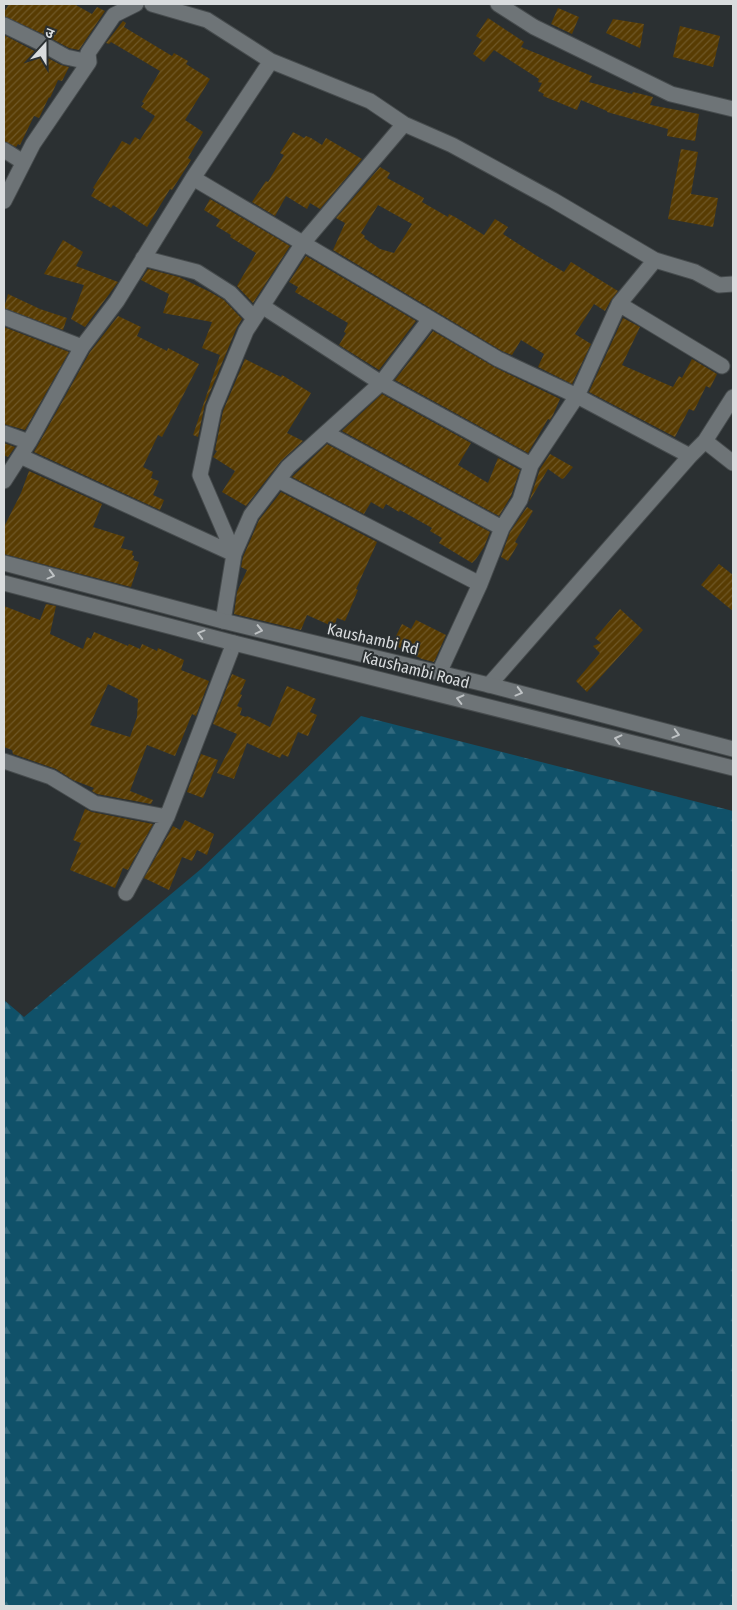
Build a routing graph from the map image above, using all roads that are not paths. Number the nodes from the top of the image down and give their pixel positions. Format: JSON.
{"nodes":[{"id":1,"x":136,"y":4,"type":"edge"},
{"id":2,"x":152,"y":4,"type":"edge"},
{"id":3,"x":498,"y":4,"type":"edge"},
{"id":4,"x":4,"y":25,"type":"edge"},
{"id":5,"x":271,"y":61,"type":"junction"},
{"id":6,"x":89,"y":62,"type":"junction"},
{"id":7,"x":733,"y":109,"type":"edge"},
{"id":8,"x":404,"y":124,"type":"junction"},
{"id":9,"x":4,"y":150,"type":"edge"},
{"id":10,"x":23,"y":162,"type":"junction"},
{"id":11,"x":193,"y":178,"type":"junction"},
{"id":12,"x":4,"y":201,"type":"edge"},
{"id":13,"x":303,"y":243,"type":"junction"},
{"id":14,"x":144,"y":258,"type":"junction"},
{"id":15,"x":655,"y":260,"type":"junction"},
{"id":16,"x":733,"y":284,"type":"edge"},
{"id":17,"x":619,"y":304,"type":"junction"},
{"id":18,"x":258,"y":312,"type":"junction"},
{"id":19,"x":4,"y":317,"type":"edge"},
{"id":20,"x":430,"y":319,"type":"junction"},
{"id":21,"x":82,"y":347,"type":"junction"},
{"id":22,"x":722,"y":366,"type":"dead end"},
{"id":23,"x":381,"y":383,"type":"junction"},
{"id":24,"x":576,"y":396,"type":"junction"},
{"id":25,"x":733,"y":397,"type":"edge"},
{"id":26,"x":4,"y":433,"type":"edge"},
{"id":27,"x":326,"y":433,"type":"junction"},
{"id":28,"x":705,"y":441,"type":"junction"},
{"id":29,"x":29,"y":442,"type":"junction"},
{"id":30,"x":20,"y":456,"type":"junction"},
{"id":31,"x":690,"y":456,"type":"junction"},
{"id":32,"x":733,"y":463,"type":"edge"},
{"id":33,"x":531,"y":465,"type":"junction"},
{"id":34,"x":278,"y":480,"type":"junction"},
{"id":35,"x":4,"y":481,"type":"edge"},
{"id":36,"x":502,"y":528,"type":"junction"},
{"id":37,"x":234,"y":554,"type":"junction"},
{"id":38,"x":4,"y":563,"type":"edge"},
{"id":39,"x":4,"y":583,"type":"edge"},
{"id":40,"x":480,"y":584,"type":"junction"},
{"id":41,"x":223,"y":621,"type":"junction"},
{"id":42,"x":234,"y":643,"type":"junction"},
{"id":43,"x":439,"y":672,"type":"junction"},
{"id":44,"x":489,"y":685,"type":"junction"},
{"id":45,"x":733,"y":749,"type":"edge"},
{"id":46,"x":4,"y":761,"type":"edge"},
{"id":47,"x":733,"y":768,"type":"edge"},
{"id":48,"x":167,"y":817,"type":"junction"},
{"id":49,"x":126,"y":893,"type":"dead end"}],
"edges":[{"from":1,"to":6,"type":"street"},
{"from":2,"to":5,"type":"street"},
{"from":3,"to":7,"type":"street"},
{"from":4,"to":6,"type":"street"},
{"from":5,"to":8,"type":"street"},
{"from":5,"to":11,"type":"street"},
{"from":6,"to":10,"type":"street"},
{"from":8,"to":13,"type":"street"},
{"from":8,"to":15,"type":"street"},
{"from":9,"to":10,"type":"street"},
{"from":10,"to":12,"type":"street"},
{"from":11,"to":13,"type":"street"},
{"from":11,"to":14,"type":"street"},
{"from":13,"to":18,"type":"street"},
{"from":13,"to":20,"type":"street"},
{"from":14,"to":18,"type":"street"},
{"from":14,"to":21,"type":"street"},
{"from":15,"to":16,"type":"street"},
{"from":15,"to":17,"type":"street"},
{"from":17,"to":22,"type":"street"},
{"from":17,"to":24,"type":"street"},
{"from":18,"to":23,"type":"street"},
{"from":18,"to":37,"type":"street"},
{"from":19,"to":21,"type":"street"},
{"from":20,"to":23,"type":"street"},
{"from":20,"to":24,"type":"street"},
{"from":21,"to":29,"type":"street"},
{"from":23,"to":27,"type":"street"},
{"from":23,"to":33,"type":"street"},
{"from":24,"to":31,"type":"street"},
{"from":24,"to":33,"type":"street"},
{"from":25,"to":28,"type":"street"},
{"from":26,"to":29,"type":"street"},
{"from":27,"to":34,"type":"street"},
{"from":27,"to":36,"type":"street"},
{"from":28,"to":31,"type":"street"},
{"from":28,"to":32,"type":"street"},
{"from":29,"to":30,"type":"street"},
{"from":30,"to":35,"type":"street"},
{"from":30,"to":37,"type":"street"},
{"from":31,"to":44,"type":"street"},
{"from":33,"to":36,"type":"street"},
{"from":34,"to":37,"type":"street"},
{"from":34,"to":40,"type":"street"},
{"from":36,"to":40,"type":"street"},
{"from":37,"to":41,"type":"street"},
{"from":38,"to":41,"type":"street","name":"Kaushambi Rd","one_way":true},
{"from":42,"to":39,"type":"street","name":"Kaushambi Road","one_way":true},
{"from":40,"to":43,"type":"street"},
{"from":41,"to":43,"type":"street","name":"Kaushambi Rd","one_way":true},
{"from":47,"to":42,"type":"street","name":"Kaushambi Road","one_way":true},
{"from":42,"to":48,"type":"street"},
{"from":43,"to":44,"type":"street","name":"Kaushambi Rd"},
{"from":44,"to":45,"type":"street","name":"Kaushambi Rd","one_way":true},
{"from":46,"to":48,"type":"street"},
{"from":48,"to":49,"type":"street"}]}
